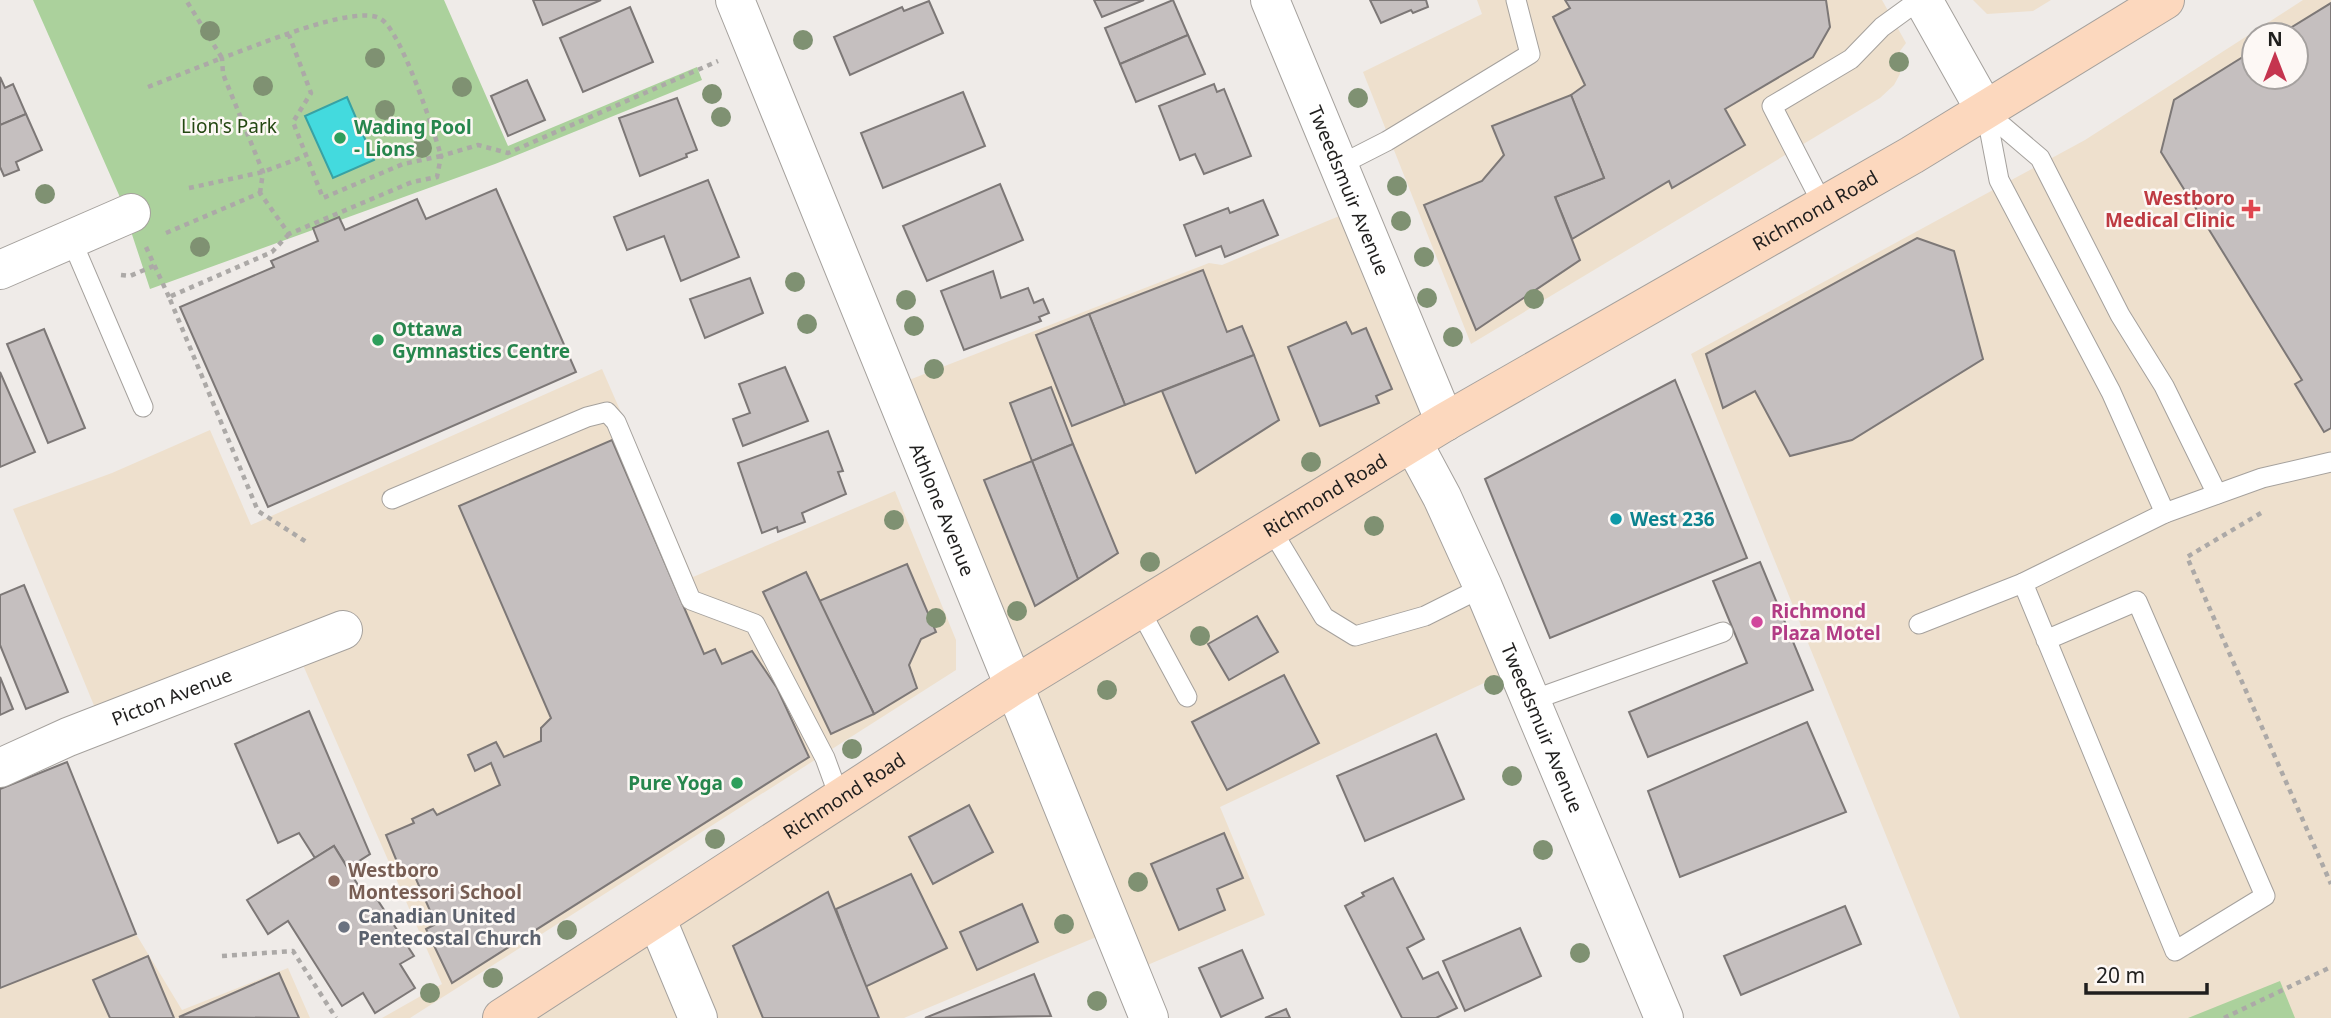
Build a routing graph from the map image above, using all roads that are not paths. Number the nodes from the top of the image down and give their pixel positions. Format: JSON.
{"nodes":[{"id":1,"x":735,"y":0,"type":"edge"},
{"id":2,"x":1270,"y":0,"type":"edge"},
{"id":3,"x":1516,"y":0,"type":"edge"},
{"id":4,"x":1921,"y":0,"type":"edge"},
{"id":5,"x":2165,"y":0,"type":"edge"},
{"id":6,"x":1986,"y":112,"type":"junction"},
{"id":7,"x":1338,"y":166,"type":"junction"},
{"id":8,"x":1823,"y":205,"type":"junction"},
{"id":9,"x":137,"y":234,"type":"road end"},
{"id":10,"x":71,"y":239,"type":"junction"},
{"id":11,"x":0,"y":270,"type":"edge"},
{"id":12,"x":143,"y":407,"type":"dead end"},
{"id":13,"x":1445,"y":422,"type":"junction"},
{"id":14,"x":1413,"y":443,"type":"junction"},
{"id":15,"x":2331,"y":462,"type":"edge"},
{"id":16,"x":2217,"y":494,"type":"junction"},
{"id":17,"x":392,"y":499,"type":"dead end"},
{"id":18,"x":2165,"y":513,"type":"junction"},
{"id":19,"x":1272,"y":529,"type":"junction"},
{"id":20,"x":2023,"y":583,"type":"junction"},
{"id":21,"x":1483,"y":587,"type":"junction"},
{"id":22,"x":1140,"y":610,"type":"junction"},
{"id":23,"x":1919,"y":624,"type":"dead end"},
{"id":24,"x":343,"y":630,"type":"dead end"},
{"id":25,"x":1723,"y":632,"type":"dead end"},
{"id":26,"x":2046,"y":640,"type":"junction"},
{"id":27,"x":1013,"y":686,"type":"junction"},
{"id":28,"x":1187,"y":697,"type":"dead end"},
{"id":29,"x":1530,"y":701,"type":"junction"},
{"id":30,"x":0,"y":768,"type":"edge"},
{"id":31,"x":840,"y":799,"type":"junction"},
{"id":32,"x":656,"y":920,"type":"junction"},
{"id":33,"x":502,"y":1018,"type":"edge"},
{"id":34,"x":698,"y":1018,"type":"edge"},
{"id":35,"x":1149,"y":1018,"type":"edge"},
{"id":36,"x":1664,"y":1018,"type":"edge"}],
"edges":[{"from":1,"to":27,"type":"street","name":"Athlone Avenue"},
{"from":2,"to":7,"type":"street","name":"Tweedsmuir Avenue"},
{"from":3,"to":7,"type":"lane"},
{"from":4,"to":6,"type":"street"},
{"from":4,"to":8,"type":"lane"},
{"from":5,"to":6,"type":"main road","name":"Richmond Road"},
{"from":6,"to":8,"type":"main road","name":"Richmond Road"},
{"from":6,"to":16,"type":"lane"},
{"from":6,"to":18,"type":"lane"},
{"from":7,"to":13,"type":"street","name":"Tweedsmuir Avenue"},
{"from":8,"to":13,"type":"main road","name":"Richmond Road"},
{"from":9,"to":10,"type":"street"},
{"from":10,"to":11,"type":"street"},
{"from":10,"to":12,"type":"lane"},
{"from":13,"to":14,"type":"main road","name":"Richmond Road"},
{"from":14,"to":19,"type":"main road","name":"Richmond Road"},
{"from":14,"to":21,"type":"street","name":"Tweedsmuir Avenue"},
{"from":15,"to":16,"type":"lane"},
{"from":16,"to":18,"type":"lane"},
{"from":17,"to":31,"type":"lane"},
{"from":18,"to":20,"type":"lane"},
{"from":19,"to":21,"type":"lane"},
{"from":19,"to":22,"type":"main road","name":"Richmond Road"},
{"from":20,"to":23,"type":"lane"},
{"from":20,"to":26,"type":"lane"},
{"from":21,"to":29,"type":"street","name":"Tweedsmuir Avenue"},
{"from":22,"to":27,"type":"main road","name":"Richmond Road"},
{"from":22,"to":28,"type":"lane"},
{"from":24,"to":30,"type":"street","name":"Picton Avenue"},
{"from":25,"to":29,"type":"lane"},
{"from":26,"to":26,"type":"lane"},
{"from":27,"to":31,"type":"main road","name":"Richmond Road"},
{"from":27,"to":35,"type":"street","name":"Athlone Avenue"},
{"from":29,"to":36,"type":"street","name":"Tweedsmuir Avenue"},
{"from":31,"to":32,"type":"main road","name":"Richmond Road"},
{"from":32,"to":33,"type":"main road","name":"Richmond Road"},
{"from":32,"to":34,"type":"street"}]}
